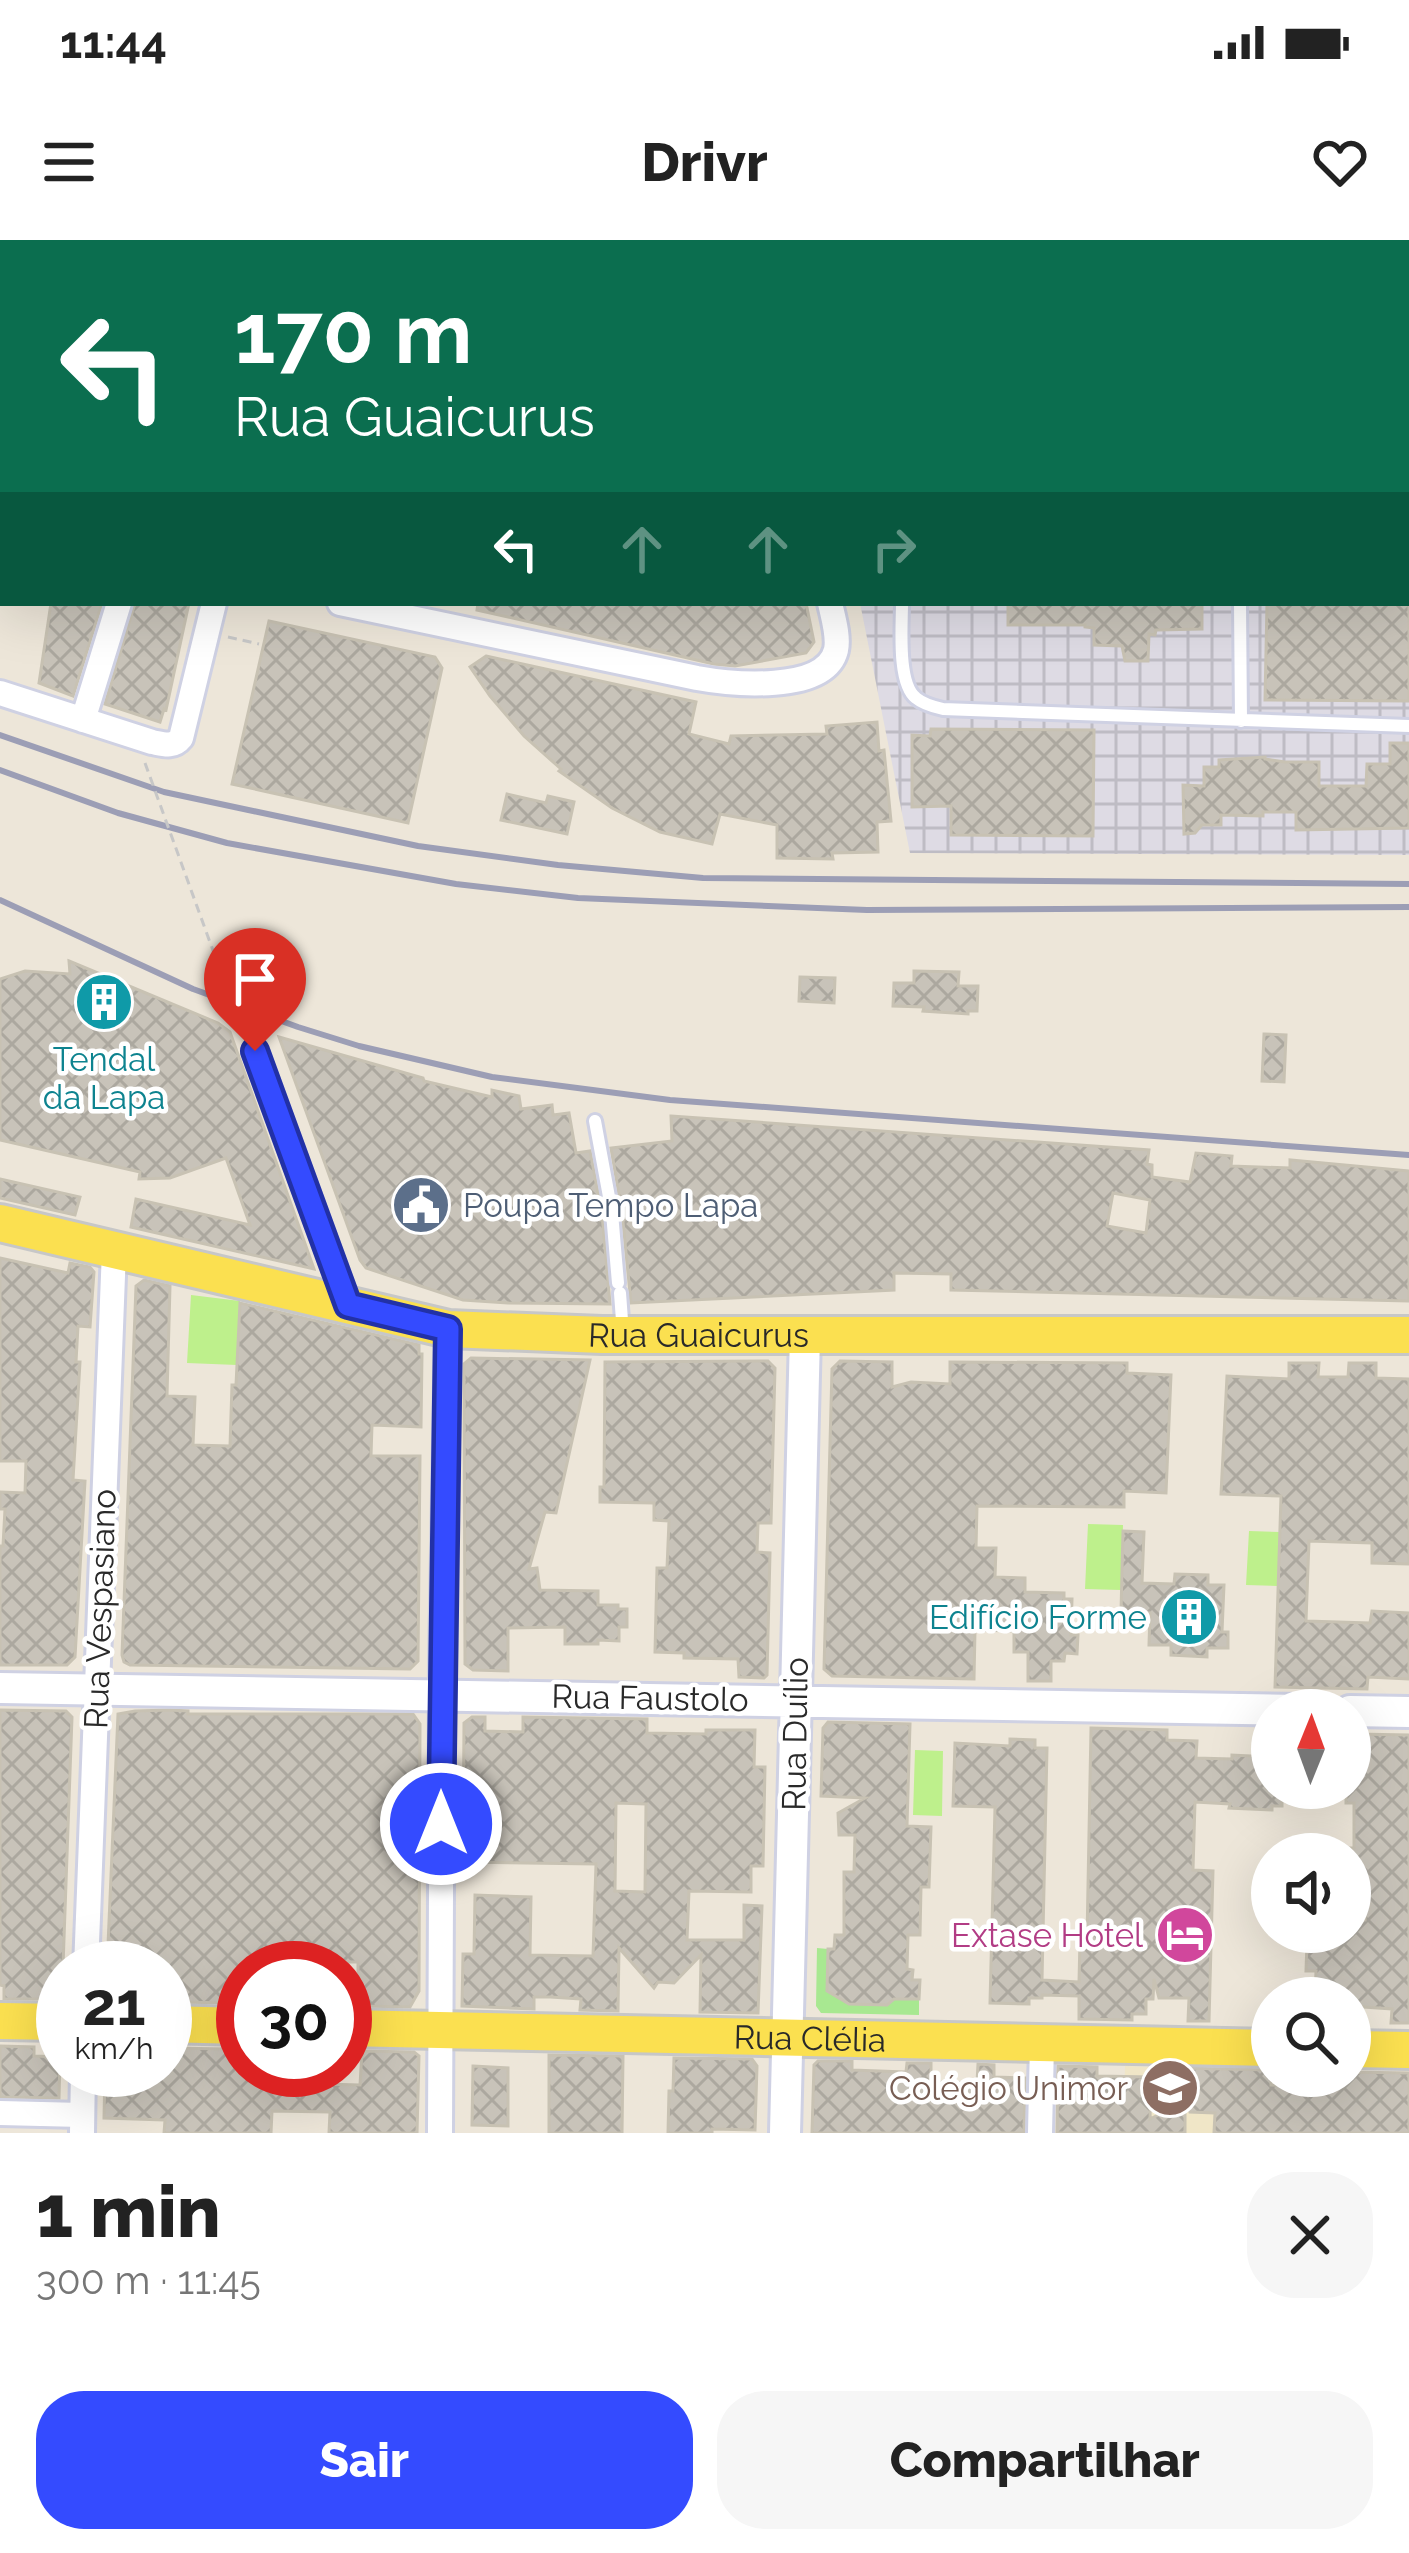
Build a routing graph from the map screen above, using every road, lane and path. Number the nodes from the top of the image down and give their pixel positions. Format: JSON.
{"nodes":[{"id":1,"x":118,"y":606,"type":"edge"},
{"id":2,"x":213,"y":606,"type":"edge"},
{"id":3,"x":367,"y":606,"type":"edge"},
{"id":4,"x":831,"y":606,"type":"edge"},
{"id":5,"x":902,"y":606,"type":"edge"},
{"id":6,"x":1240,"y":606,"type":"edge"},
{"id":7,"x":429,"y":613,"type":"edge"},
{"id":8,"x":227,"y":637,"type":"dead end"},
{"id":9,"x":259,"y":644,"type":"dead end"},
{"id":10,"x":0,"y":693,"type":"edge"},
{"id":11,"x":83,"y":720,"type":"junction"},
{"id":12,"x":1241,"y":721,"type":"junction"},
{"id":13,"x":1409,"y":726,"type":"edge"},
{"id":14,"x":146,"y":763,"type":"dead end"},
{"id":15,"x":236,"y":1014,"type":"dead end"},
{"id":16,"x":255,"y":1051,"type":"dead end"},
{"id":17,"x":595,"y":1121,"type":"dead end"},
{"id":18,"x":0,"y":1223,"type":"edge"},
{"id":19,"x":114,"y":1250,"type":"junction"},
{"id":20,"x":348,"y":1305,"type":"junction"},
{"id":21,"x":448,"y":1329,"type":"junction"},
{"id":22,"x":623,"y":1335,"type":"junction"},
{"id":23,"x":805,"y":1335,"type":"junction"},
{"id":24,"x":1409,"y":1335,"type":"edge"},
{"id":25,"x":0,"y":1688,"type":"edge"},
{"id":26,"x":96,"y":1691,"type":"junction"},
{"id":27,"x":442,"y":1696,"type":"junction"},
{"id":28,"x":796,"y":1700,"type":"junction"},
{"id":29,"x":1251,"y":1709,"type":"edge"},
{"id":30,"x":1371,"y":1711,"type":"edge"},
{"id":31,"x":1409,"y":1712,"type":"edge"},
{"id":32,"x":87,"y":1941,"type":"edge"},
{"id":33,"x":0,"y":2021,"type":"edge"},
{"id":34,"x":36,"y":2022,"type":"edge"},
{"id":35,"x":372,"y":2029,"type":"edge"},
{"id":36,"x":441,"y":2030,"type":"junction"},
{"id":37,"x":789,"y":2038,"type":"junction"},
{"id":38,"x":1042,"y":2043,"type":"junction"},
{"id":39,"x":1251,"y":2048,"type":"edge"},
{"id":40,"x":1371,"y":2049,"type":"edge"},
{"id":41,"x":1409,"y":2050,"type":"edge"},
{"id":42,"x":0,"y":2114,"type":"edge"},
{"id":43,"x":82,"y":2124,"type":"edge"},
{"id":44,"x":440,"y":2133,"type":"edge"},
{"id":45,"x":785,"y":2133,"type":"edge"},
{"id":46,"x":1040,"y":2133,"type":"edge"}],
"edges":[{"from":1,"to":11,"type":"street"},
{"from":2,"to":11,"type":"street"},
{"from":3,"to":7,"type":"street"},
{"from":4,"to":7,"type":"street"},
{"from":5,"to":12,"type":"lane"},
{"from":6,"to":12,"type":"lane"},
{"from":8,"to":9,"type":"path"},
{"from":10,"to":11,"type":"street"},
{"from":12,"to":13,"type":"lane"},
{"from":14,"to":15,"type":"path","bridge":true},
{"from":16,"to":20,"type":"street"},
{"from":17,"to":22,"type":"lane"},
{"from":18,"to":19,"type":"main road","name":"Rua Guaicurus"},
{"from":19,"to":20,"type":"main road","name":"Rua Guaicurus"},
{"from":19,"to":26,"type":"street","name":"Rua Vespasiano"},
{"from":20,"to":21,"type":"main road","name":"Rua Guaicurus"},
{"from":21,"to":22,"type":"main road","name":"Rua Guaicurus"},
{"from":21,"to":27,"type":"street"},
{"from":22,"to":23,"type":"main road","name":"Rua Guaicurus"},
{"from":23,"to":24,"type":"main road","name":"Rua Guaicurus"},
{"from":23,"to":28,"type":"street","name":"Rua Duílio"},
{"from":25,"to":26,"type":"street","name":"Rua Faustolo"},
{"from":26,"to":27,"type":"street","name":"Rua Faustolo"},
{"from":26,"to":32,"type":"street","name":"Rua Vespasiano"},
{"from":27,"to":28,"type":"street","name":"Rua Faustolo"},
{"from":27,"to":36,"type":"street"},
{"from":28,"to":29,"type":"street","name":"Rua Faustolo"},
{"from":28,"to":37,"type":"street","name":"Rua Duílio"},
{"from":30,"to":31,"type":"street"},
{"from":33,"to":34,"type":"main road"},
{"from":35,"to":36,"type":"main road","name":"Rua Clélia"},
{"from":36,"to":37,"type":"main road","name":"Rua Clélia"},
{"from":36,"to":44,"type":"street"},
{"from":37,"to":38,"type":"main road","name":"Rua Clélia"},
{"from":37,"to":45,"type":"street","name":"Rua Duílio"},
{"from":38,"to":39,"type":"main road","name":"Rua Clélia"},
{"from":38,"to":46,"type":"street"},
{"from":40,"to":41,"type":"main road"},
{"from":42,"to":43,"type":"street"}]}
